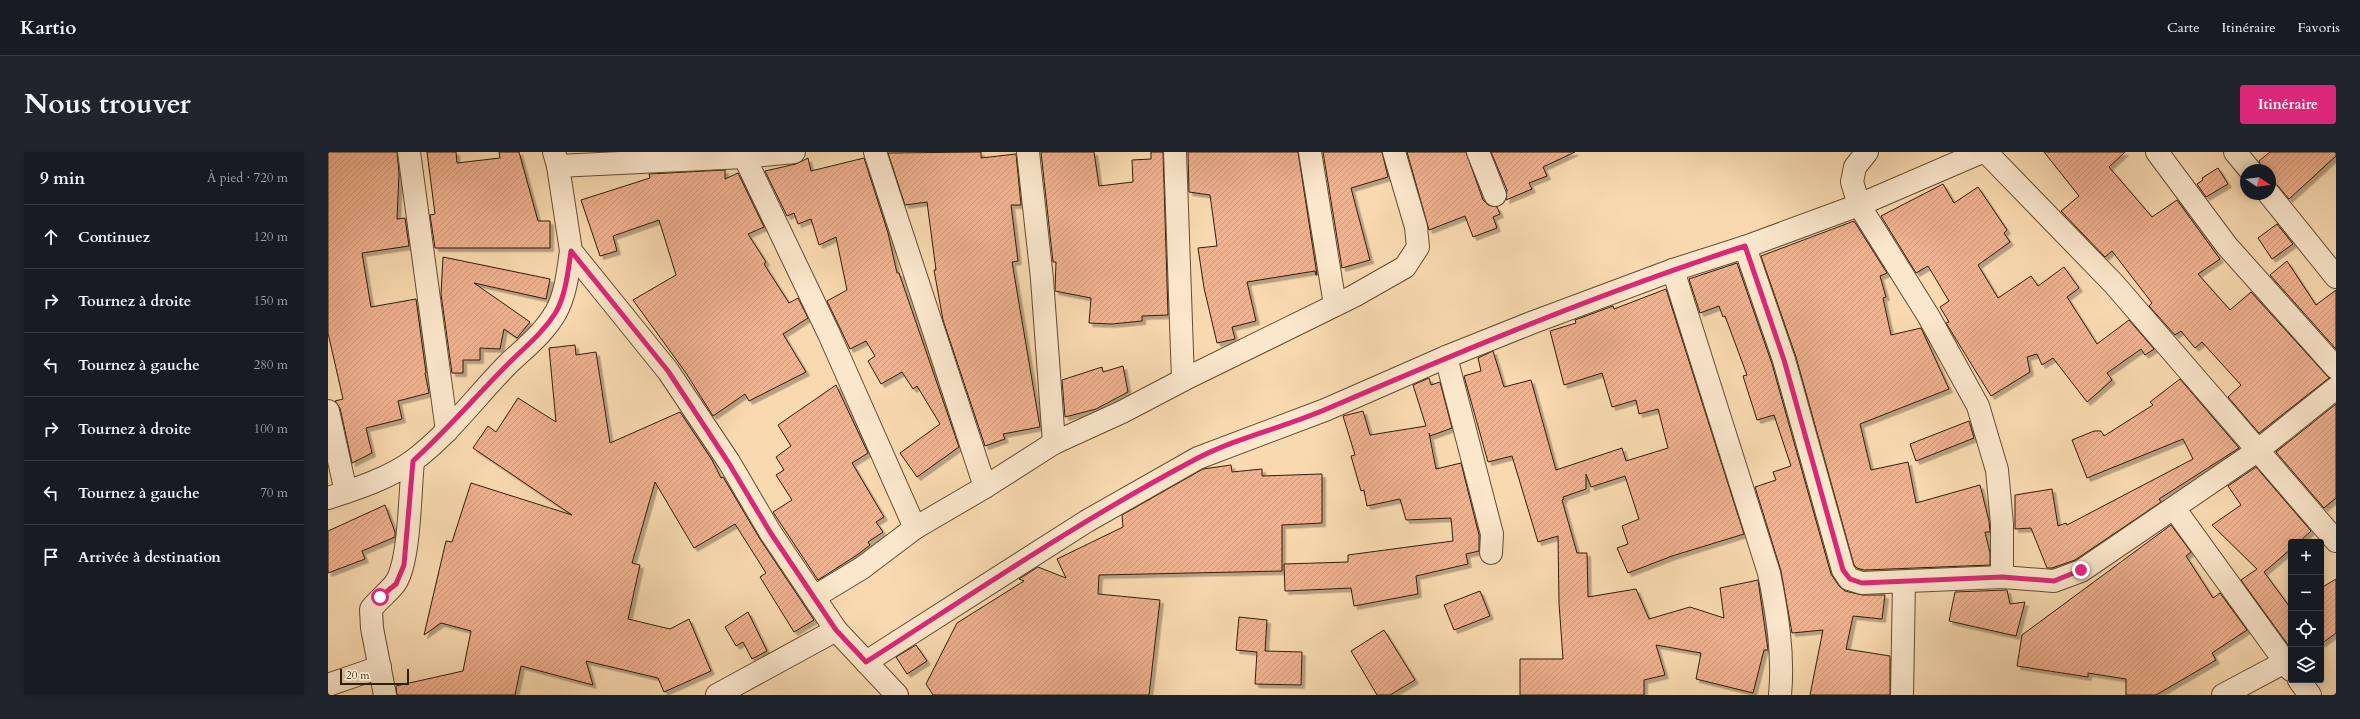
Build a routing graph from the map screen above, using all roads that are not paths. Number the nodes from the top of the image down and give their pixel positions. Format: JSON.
{"nodes":[{"id":1,"x":409,"y":152,"type":"edge"},
{"id":2,"x":794,"y":152,"type":"edge"},
{"id":3,"x":875,"y":152,"type":"edge"},
{"id":4,"x":1028,"y":152,"type":"edge"},
{"id":5,"x":1174,"y":152,"type":"edge"},
{"id":6,"x":1310,"y":152,"type":"edge"},
{"id":7,"x":1394,"y":152,"type":"edge"},
{"id":8,"x":1478,"y":152,"type":"edge"},
{"id":9,"x":1868,"y":152,"type":"edge"},
{"id":10,"x":1982,"y":152,"type":"edge"},
{"id":11,"x":1986,"y":152,"type":"edge"},
{"id":12,"x":2156,"y":152,"type":"edge"},
{"id":13,"x":2235,"y":152,"type":"edge"},
{"id":14,"x":743,"y":154,"type":"edge"},
{"id":15,"x":556,"y":159,"type":"edge"},
{"id":16,"x":2245,"y":164,"type":"edge"},
{"id":17,"x":1495,"y":195,"type":"dead end"},
{"id":18,"x":2274,"y":200,"type":"edge"},
{"id":19,"x":1859,"y":205,"type":"junction"},
{"id":20,"x":1745,"y":246,"type":"junction"},
{"id":21,"x":571,"y":251,"type":"junction"},
{"id":22,"x":1673,"y":270,"type":"junction"},
{"id":23,"x":2336,"y":277,"type":"edge"},
{"id":24,"x":1335,"y":305,"type":"junction"},
{"id":25,"x":1446,"y":357,"type":"junction"},
{"id":26,"x":2336,"y":368,"type":"edge"},
{"id":27,"x":1183,"y":380,"type":"junction"},
{"id":28,"x":2336,"y":388,"type":"edge"},
{"id":29,"x":328,"y":411,"type":"edge"},
{"id":30,"x":446,"y":430,"type":"junction"},
{"id":31,"x":1054,"y":442,"type":"junction"},
{"id":32,"x":2257,"y":450,"type":"junction"},
{"id":33,"x":413,"y":461,"type":"junction"},
{"id":34,"x":985,"y":487,"type":"junction"},
{"id":35,"x":337,"y":495,"type":"edge"},
{"id":36,"x":2174,"y":508,"type":"junction"},
{"id":37,"x":915,"y":528,"type":"junction"},
{"id":38,"x":2336,"y":541,"type":"edge"},
{"id":39,"x":1491,"y":554,"type":"dead end"},
{"id":40,"x":2002,"y":577,"type":"junction"},
{"id":41,"x":1904,"y":582,"type":"junction"},
{"id":42,"x":814,"y":597,"type":"junction"},
{"id":43,"x":836,"y":630,"type":"junction"},
{"id":44,"x":866,"y":662,"type":"junction"},
{"id":45,"x":2288,"y":666,"type":"edge"},
{"id":46,"x":380,"y":667,"type":"junction"},
{"id":47,"x":2301,"y":683,"type":"edge"},
{"id":48,"x":328,"y":685,"type":"edge"},
{"id":49,"x":385,"y":695,"type":"edge"},
{"id":50,"x":717,"y":695,"type":"edge"},
{"id":51,"x":897,"y":695,"type":"edge"},
{"id":52,"x":1780,"y":695,"type":"edge"},
{"id":53,"x":1902,"y":695,"type":"edge"},
{"id":54,"x":2223,"y":695,"type":"edge"},
{"id":55,"x":2310,"y":695,"type":"edge"}],
"edges":[{"from":1,"to":30,"type":"street"},
{"from":2,"to":14,"type":"street"},
{"from":3,"to":34,"type":"street"},
{"from":4,"to":31,"type":"street"},
{"from":5,"to":27,"type":"street"},
{"from":6,"to":24,"type":"street"},
{"from":7,"to":24,"type":"street"},
{"from":8,"to":17,"type":"street"},
{"from":9,"to":19,"type":"street"},
{"from":10,"to":19,"type":"street"},
{"from":11,"to":32,"type":"street"},
{"from":12,"to":26,"type":"street"},
{"from":13,"to":16,"type":"street"},
{"from":14,"to":15,"type":"street"},
{"from":14,"to":37,"type":"street"},
{"from":15,"to":21,"type":"street"},
{"from":18,"to":23,"type":"street"},
{"from":19,"to":20,"type":"street"},
{"from":19,"to":40,"type":"street"},
{"from":20,"to":22,"type":"street"},
{"from":20,"to":41,"type":"street"},
{"from":21,"to":30,"type":"street"},
{"from":21,"to":42,"type":"street"},
{"from":22,"to":25,"type":"street"},
{"from":22,"to":52,"type":"street"},
{"from":24,"to":27,"type":"street"},
{"from":25,"to":39,"type":"street"},
{"from":25,"to":44,"type":"street"},
{"from":27,"to":31,"type":"street"},
{"from":28,"to":32,"type":"street"},
{"from":29,"to":35,"type":"street"},
{"from":30,"to":33,"type":"street"},
{"from":31,"to":34,"type":"street"},
{"from":32,"to":36,"type":"street"},
{"from":32,"to":38,"type":"street"},
{"from":33,"to":35,"type":"street"},
{"from":33,"to":46,"type":"street"},
{"from":34,"to":37,"type":"street"},
{"from":36,"to":40,"type":"street"},
{"from":36,"to":45,"type":"street"},
{"from":37,"to":42,"type":"street"},
{"from":40,"to":41,"type":"street"},
{"from":41,"to":53,"type":"street"},
{"from":42,"to":43,"type":"street"},
{"from":43,"to":44,"type":"street"},
{"from":43,"to":50,"type":"street"},
{"from":44,"to":51,"type":"street"},
{"from":45,"to":54,"type":"street"},
{"from":46,"to":48,"type":"street"},
{"from":46,"to":49,"type":"street"},
{"from":47,"to":55,"type":"street"}]}
